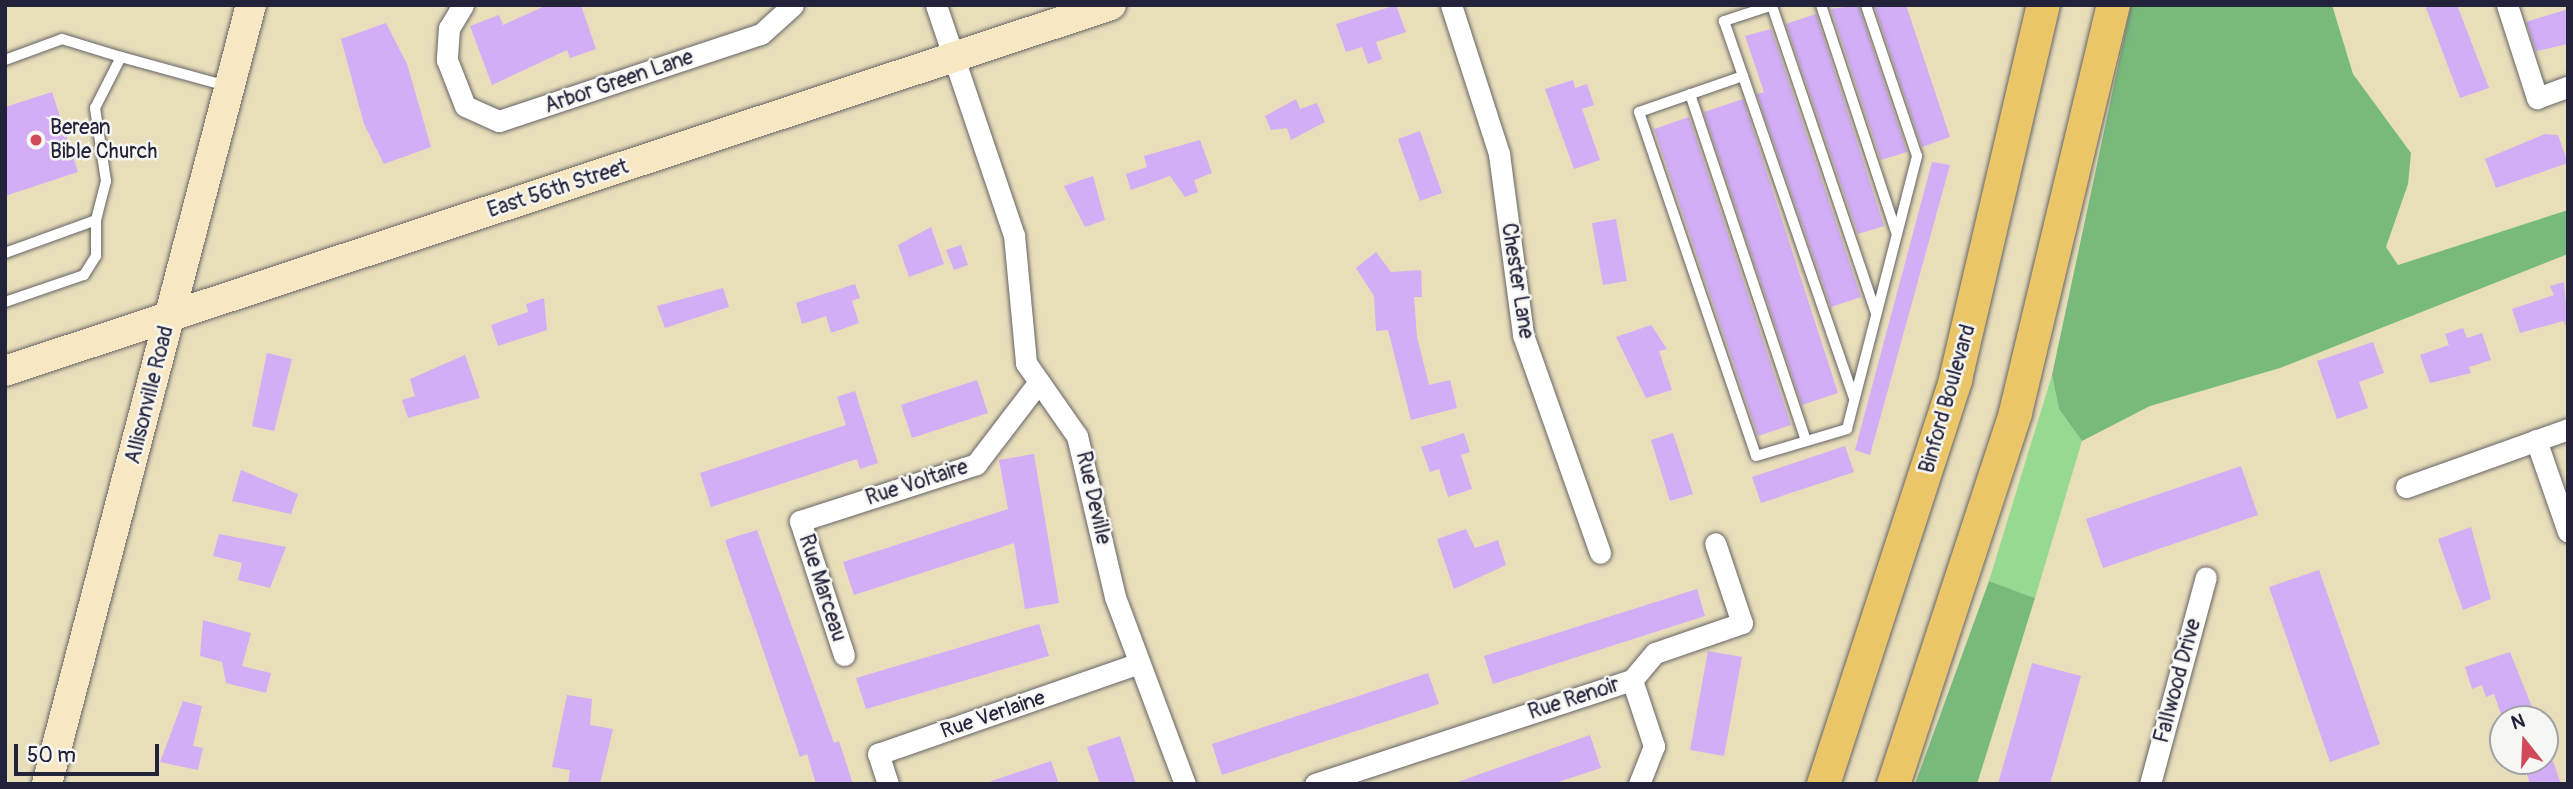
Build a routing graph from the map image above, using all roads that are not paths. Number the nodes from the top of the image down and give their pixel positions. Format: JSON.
{"nodes":[{"id":1,"x":251,"y":5,"type":"edge"},
{"id":2,"x":463,"y":5,"type":"edge"},
{"id":3,"x":793,"y":5,"type":"edge"},
{"id":4,"x":936,"y":5,"type":"edge"},
{"id":5,"x":1111,"y":5,"type":"edge"},
{"id":6,"x":1451,"y":5,"type":"edge"},
{"id":7,"x":1772,"y":5,"type":"edge"},
{"id":8,"x":1821,"y":5,"type":"edge"},
{"id":9,"x":1866,"y":5,"type":"edge"},
{"id":10,"x":2043,"y":5,"type":"edge"},
{"id":11,"x":2113,"y":5,"type":"edge"},
{"id":12,"x":2507,"y":5,"type":"edge"},
{"id":13,"x":121,"y":57,"type":"junction"},
{"id":14,"x":952,"y":58,"type":"junction"},
{"id":15,"x":5,"y":60,"type":"edge"},
{"id":16,"x":1743,"y":76,"type":"junction"},
{"id":17,"x":230,"y":87,"type":"junction"},
{"id":18,"x":2568,"y":88,"type":"edge"},
{"id":19,"x":1690,"y":94,"type":"junction"},
{"id":20,"x":96,"y":220,"type":"junction"},
{"id":21,"x":1897,"y":234,"type":"junction"},
{"id":22,"x":5,"y":253,"type":"edge"},
{"id":23,"x":5,"y":302,"type":"edge"},
{"id":24,"x":1877,"y":313,"type":"junction"},
{"id":25,"x":169,"y":318,"type":"junction"},
{"id":26,"x":5,"y":371,"type":"edge"},
{"id":27,"x":1039,"y":382,"type":"junction"},
{"id":28,"x":1854,"y":399,"type":"junction"},
{"id":29,"x":2568,"y":429,"type":"edge"},
{"id":30,"x":2536,"y":440,"type":"junction"},
{"id":31,"x":1806,"y":441,"type":"junction"},
{"id":32,"x":2406,"y":487,"type":"dead end"},
{"id":33,"x":800,"y":521,"type":"joint"},
{"id":34,"x":2568,"y":532,"type":"edge"},
{"id":35,"x":1715,"y":543,"type":"dead end"},
{"id":36,"x":1600,"y":553,"type":"dead end"},
{"id":37,"x":2206,"y":577,"type":"dead end"},
{"id":38,"x":844,"y":655,"type":"dead end"},
{"id":39,"x":1137,"y":664,"type":"junction"},
{"id":40,"x":1632,"y":680,"type":"junction"},
{"id":41,"x":47,"y":784,"type":"edge"},
{"id":42,"x":888,"y":784,"type":"edge"},
{"id":43,"x":1185,"y":784,"type":"edge"},
{"id":44,"x":1315,"y":784,"type":"edge"},
{"id":45,"x":1639,"y":784,"type":"edge"},
{"id":46,"x":1823,"y":784,"type":"edge"},
{"id":47,"x":1893,"y":784,"type":"edge"},
{"id":48,"x":2150,"y":784,"type":"edge"}],
"edges":[{"from":1,"to":17,"type":"street","name":"Allisonville Road"},
{"from":2,"to":3,"type":"street","name":"Arbor Green Lane"},
{"from":4,"to":14,"type":"street","name":"Rue Deville"},
{"from":5,"to":14,"type":"street","name":"East 56th Street"},
{"from":6,"to":36,"type":"street","name":"Chester Lane"},
{"from":7,"to":16,"type":"lane"},
{"from":7,"to":24,"type":"lane"},
{"from":8,"to":21,"type":"lane"},
{"from":9,"to":21,"type":"lane"},
{"from":10,"to":46,"type":"main road","name":"Binford Boulevard"},
{"from":11,"to":47,"type":"main road"},
{"from":12,"to":18,"type":"street"},
{"from":13,"to":15,"type":"lane"},
{"from":13,"to":17,"type":"lane"},
{"from":13,"to":20,"type":"lane"},
{"from":14,"to":25,"type":"street","name":"East 56th Street"},
{"from":14,"to":27,"type":"street","name":"Rue Deville"},
{"from":16,"to":19,"type":"lane"},
{"from":16,"to":28,"type":"lane"},
{"from":17,"to":25,"type":"street","name":"Allisonville Road"},
{"from":19,"to":31,"type":"lane"},
{"from":19,"to":31,"type":"lane"},
{"from":20,"to":22,"type":"lane"},
{"from":20,"to":23,"type":"lane"},
{"from":21,"to":24,"type":"lane"},
{"from":24,"to":28,"type":"lane"},
{"from":25,"to":26,"type":"street","name":"East 56th Street"},
{"from":25,"to":41,"type":"street","name":"Allisonville Road"},
{"from":27,"to":33,"type":"street","name":"Rue Voltaire"},
{"from":27,"to":39,"type":"street","name":"Rue Deville"},
{"from":28,"to":31,"type":"lane"},
{"from":29,"to":30,"type":"street"},
{"from":30,"to":32,"type":"street"},
{"from":30,"to":34,"type":"street"},
{"from":33,"to":38,"type":"street","name":"Rue Marceau"},
{"from":35,"to":40,"type":"street","name":"Rue Renoir"},
{"from":37,"to":48,"type":"street","name":"Fallwood Drive"},
{"from":39,"to":42,"type":"street","name":"Rue Verlaine"},
{"from":39,"to":43,"type":"street","name":"Rue Deville"},
{"from":40,"to":44,"type":"street","name":"Rue Renoir"},
{"from":40,"to":45,"type":"street"}]}
